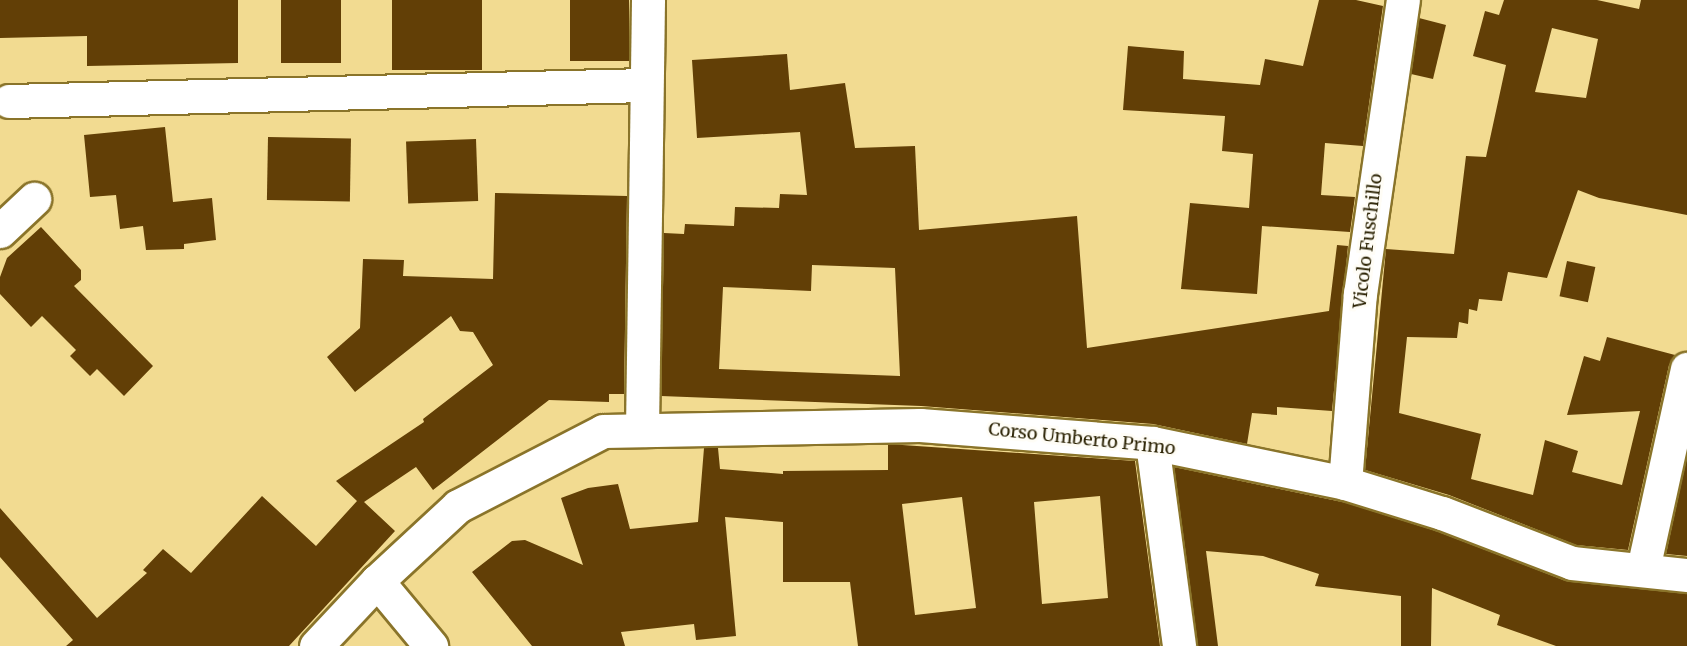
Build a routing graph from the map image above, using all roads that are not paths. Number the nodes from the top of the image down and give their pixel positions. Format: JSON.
{"nodes":[{"id":1,"x":648,"y":0,"type":"edge"},
{"id":2,"x":1403,"y":0,"type":"edge"},
{"id":3,"x":646,"y":85,"type":"junction"},
{"id":4,"x":9,"y":100,"type":"dead end"},
{"id":5,"x":34,"y":199,"type":"dead end"},
{"id":6,"x":0,"y":231,"type":"edge"},
{"id":7,"x":1687,"y":369,"type":"edge"},
{"id":8,"x":642,"y":430,"type":"junction"},
{"id":9,"x":1152,"y":443,"type":"junction"},
{"id":10,"x":1345,"y":483,"type":"junction"},
{"id":11,"x":1643,"y":569,"type":"junction"},
{"id":12,"x":1687,"y":575,"type":"edge"},
{"id":13,"x":377,"y":581,"type":"junction"},
{"id":14,"x":316,"y":646,"type":"edge"},
{"id":15,"x":431,"y":646,"type":"edge"},
{"id":16,"x":1179,"y":646,"type":"edge"}],
"edges":[{"from":1,"to":3,"type":"street"},
{"from":2,"to":10,"type":"street","name":"Vicolo Fuschillo"},
{"from":3,"to":4,"type":"street"},
{"from":3,"to":8,"type":"street"},
{"from":5,"to":6,"type":"street"},
{"from":7,"to":11,"type":"street"},
{"from":8,"to":9,"type":"street","name":"Corso Umberto Primo"},
{"from":8,"to":13,"type":"street","name":"Corso Umberto Primo"},
{"from":9,"to":10,"type":"street","name":"Corso Umberto Primo"},
{"from":9,"to":16,"type":"street"},
{"from":10,"to":11,"type":"street","name":"Corso Umberto Primo"},
{"from":11,"to":12,"type":"street","name":"Corso Umberto Primo"},
{"from":13,"to":14,"type":"street"},
{"from":13,"to":15,"type":"street"}]}
